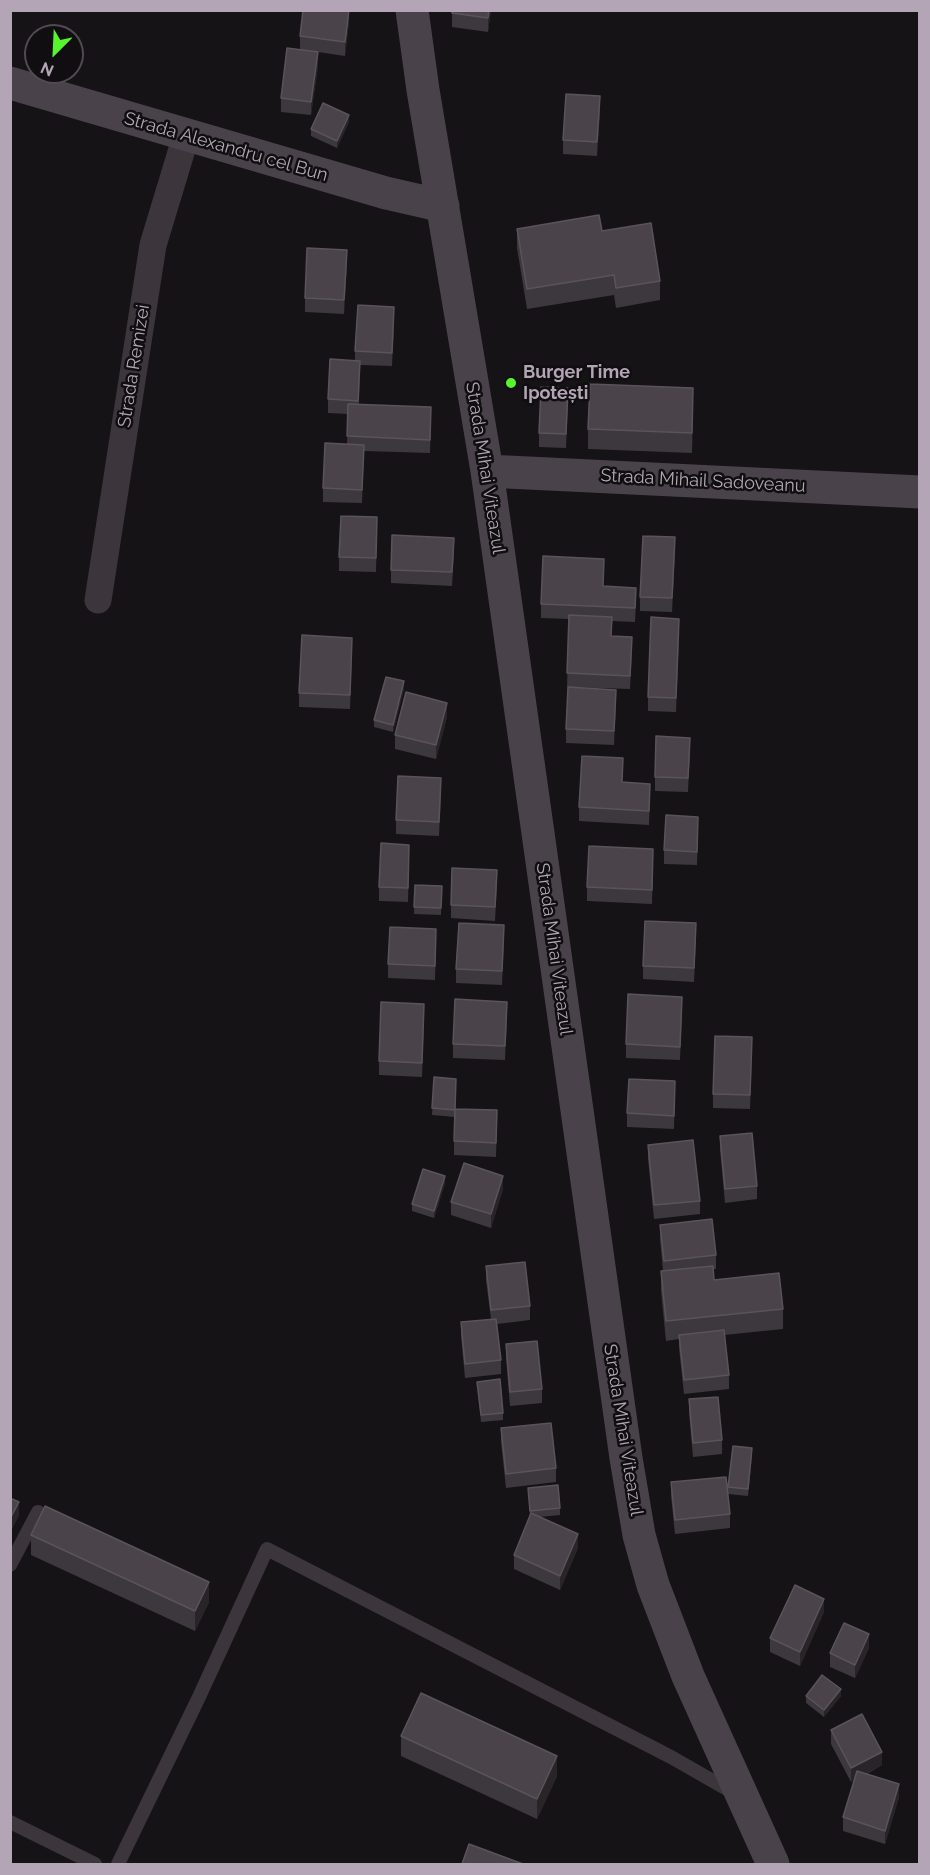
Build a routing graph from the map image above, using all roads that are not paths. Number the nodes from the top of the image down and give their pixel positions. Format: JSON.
{"nodes":[{"id":1,"x":412,"y":10,"type":"edge"},
{"id":2,"x":10,"y":83,"type":"edge"},
{"id":3,"x":186,"y":136,"type":"junction"},
{"id":4,"x":443,"y":206,"type":"junction"},
{"id":5,"x":487,"y":471,"type":"junction"},
{"id":6,"x":920,"y":492,"type":"edge"},
{"id":7,"x":98,"y":600,"type":"dead end"},
{"id":8,"x":38,"y":1512,"type":"dead end"},
{"id":9,"x":10,"y":1565,"type":"edge"},
{"id":10,"x":743,"y":1798,"type":"junction"},
{"id":11,"x":10,"y":1822,"type":"edge"},
{"id":12,"x":95,"y":1864,"type":"edge"},
{"id":13,"x":118,"y":1864,"type":"edge"},
{"id":14,"x":773,"y":1864,"type":"edge"}],
"edges":[{"from":1,"to":4,"type":"main road","name":"Strada Mihai Viteazul"},
{"from":2,"to":3,"type":"main road","name":"Strada Alexandru cel Bun"},
{"from":3,"to":4,"type":"main road","name":"Strada Alexandru cel Bun"},
{"from":3,"to":7,"type":"street","name":"Strada Remizei"},
{"from":4,"to":5,"type":"main road","name":"Strada Mihai Viteazul"},
{"from":5,"to":6,"type":"main road","name":"Strada Mihail Sadoveanu"},
{"from":5,"to":10,"type":"main road","name":"Strada Mihai Viteazul"},
{"from":8,"to":9,"type":"lane"},
{"from":10,"to":13,"type":"lane"},
{"from":10,"to":14,"type":"main road","name":"Strada Mihai Viteazul"},
{"from":11,"to":12,"type":"lane"}]}
